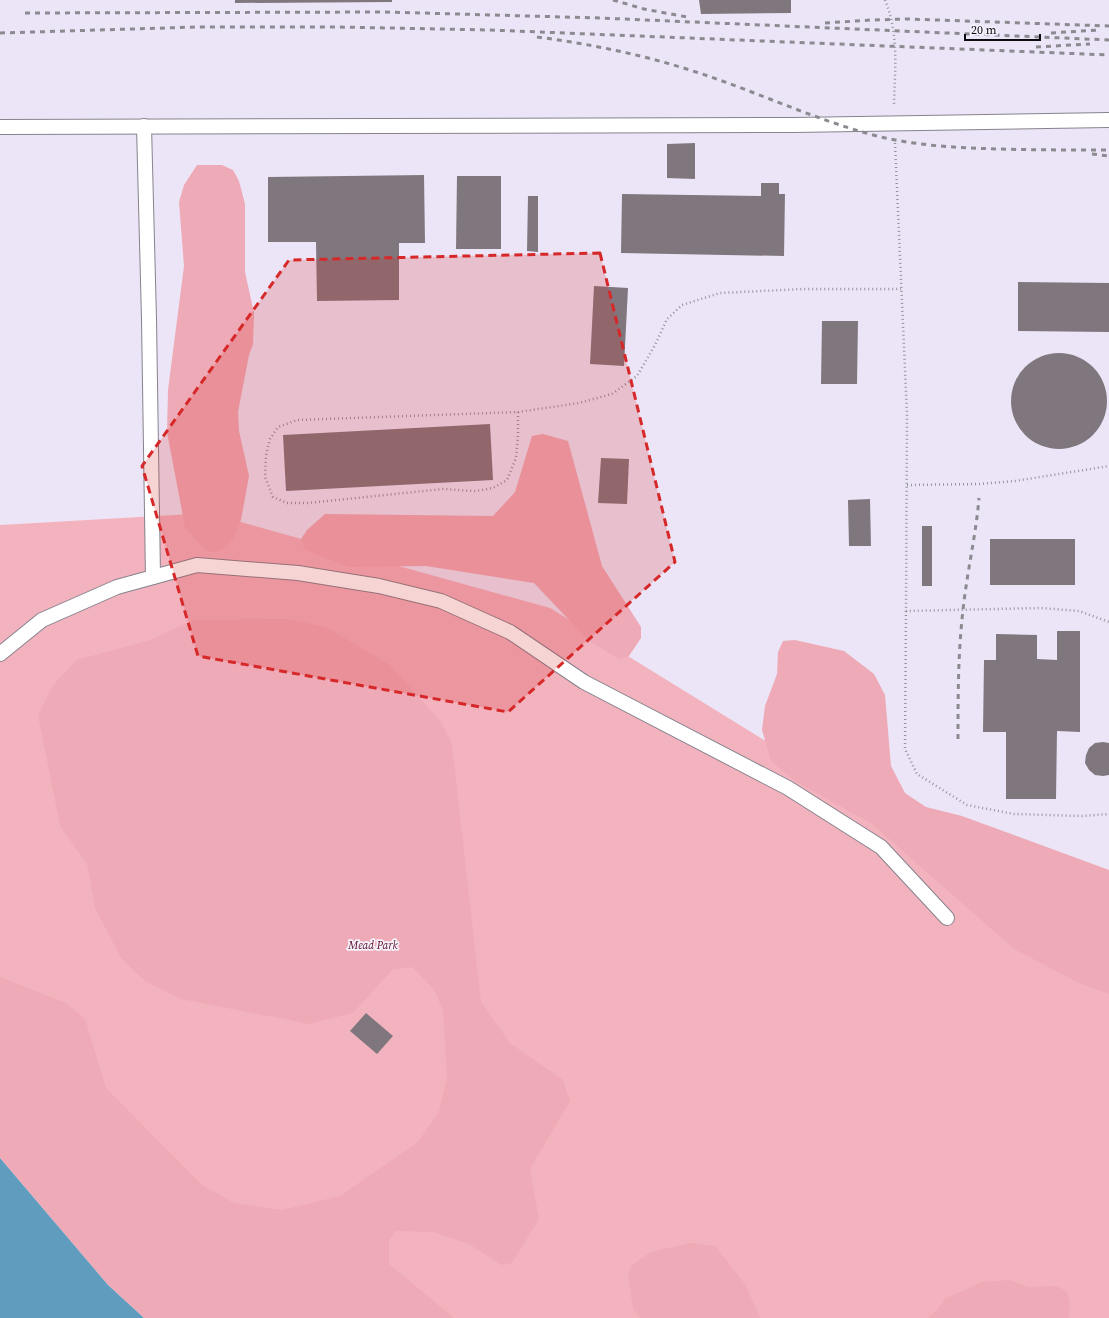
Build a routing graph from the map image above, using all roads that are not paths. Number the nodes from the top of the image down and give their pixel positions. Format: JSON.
{"nodes":[{"id":1,"x":1109,"y":120,"type":"edge"},
{"id":2,"x":144,"y":126,"type":"junction"},
{"id":3,"x":0,"y":127,"type":"edge"},
{"id":4,"x":153,"y":577,"type":"junction"},
{"id":5,"x":0,"y":654,"type":"edge"},
{"id":6,"x":947,"y":918,"type":"dead end"}],
"edges":[{"from":1,"to":2,"type":"lane"},
{"from":2,"to":3,"type":"lane"},
{"from":2,"to":4,"type":"lane"},
{"from":4,"to":5,"type":"lane"},
{"from":4,"to":6,"type":"lane"}]}
